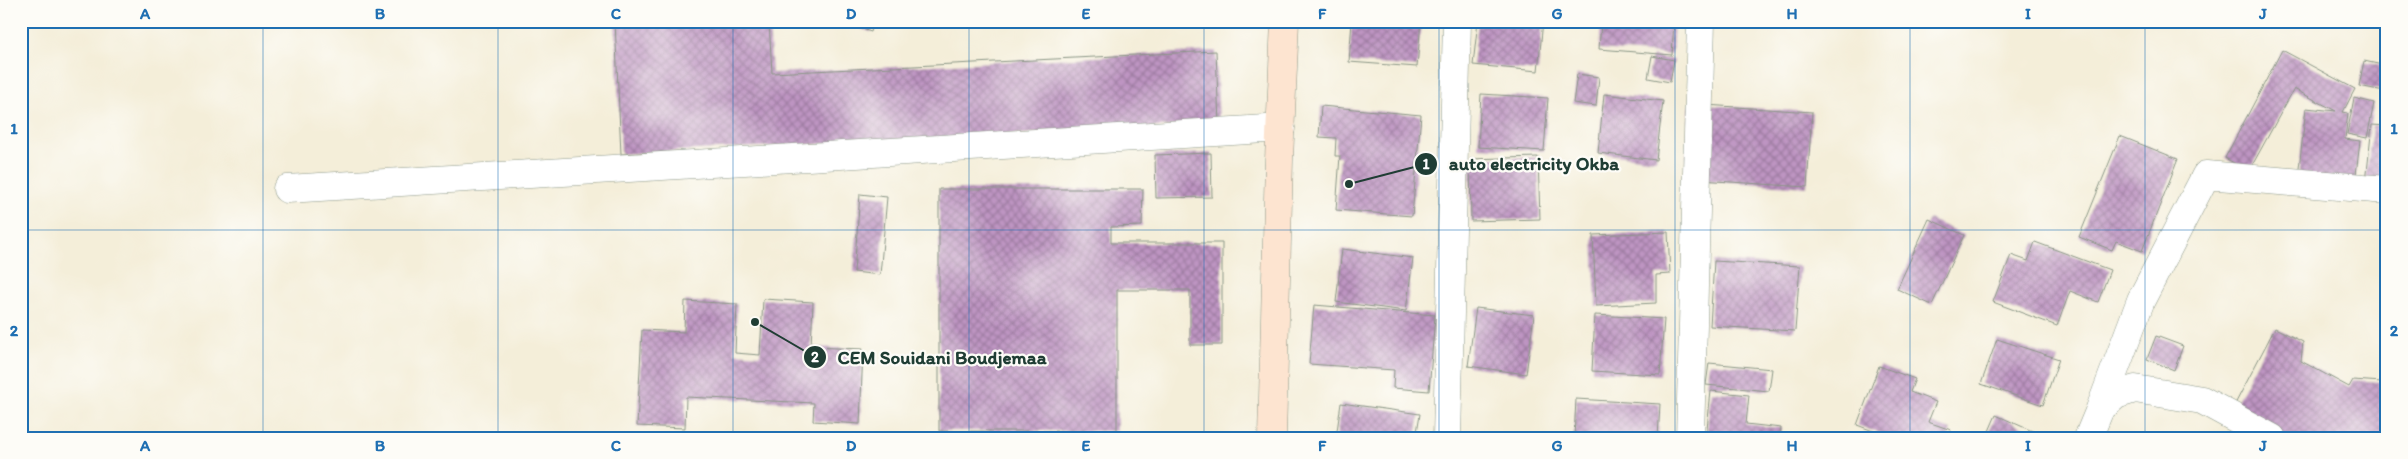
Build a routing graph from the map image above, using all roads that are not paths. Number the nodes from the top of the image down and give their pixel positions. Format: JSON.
{"nodes":[{"id":1,"x":1285,"y":21,"type":"edge"},
{"id":2,"x":1457,"y":21,"type":"edge"},
{"id":3,"x":1700,"y":21,"type":"edge"},
{"id":4,"x":1281,"y":128,"type":"junction"},
{"id":5,"x":288,"y":189,"type":"dead end"},
{"id":6,"x":2387,"y":190,"type":"edge"},
{"id":7,"x":2100,"y":409,"type":"junction"},
{"id":8,"x":2257,"y":434,"type":"edge"},
{"id":9,"x":1272,"y":438,"type":"edge"},
{"id":10,"x":1447,"y":438,"type":"edge"},
{"id":11,"x":1690,"y":438,"type":"edge"},
{"id":12,"x":2088,"y":438,"type":"edge"}],
"edges":[{"from":1,"to":4,"type":"main road"},
{"from":2,"to":10,"type":"street"},
{"from":3,"to":11,"type":"street"},
{"from":4,"to":5,"type":"street"},
{"from":4,"to":9,"type":"main road"},
{"from":6,"to":7,"type":"street"},
{"from":7,"to":8,"type":"street"},
{"from":7,"to":12,"type":"street"}]}
